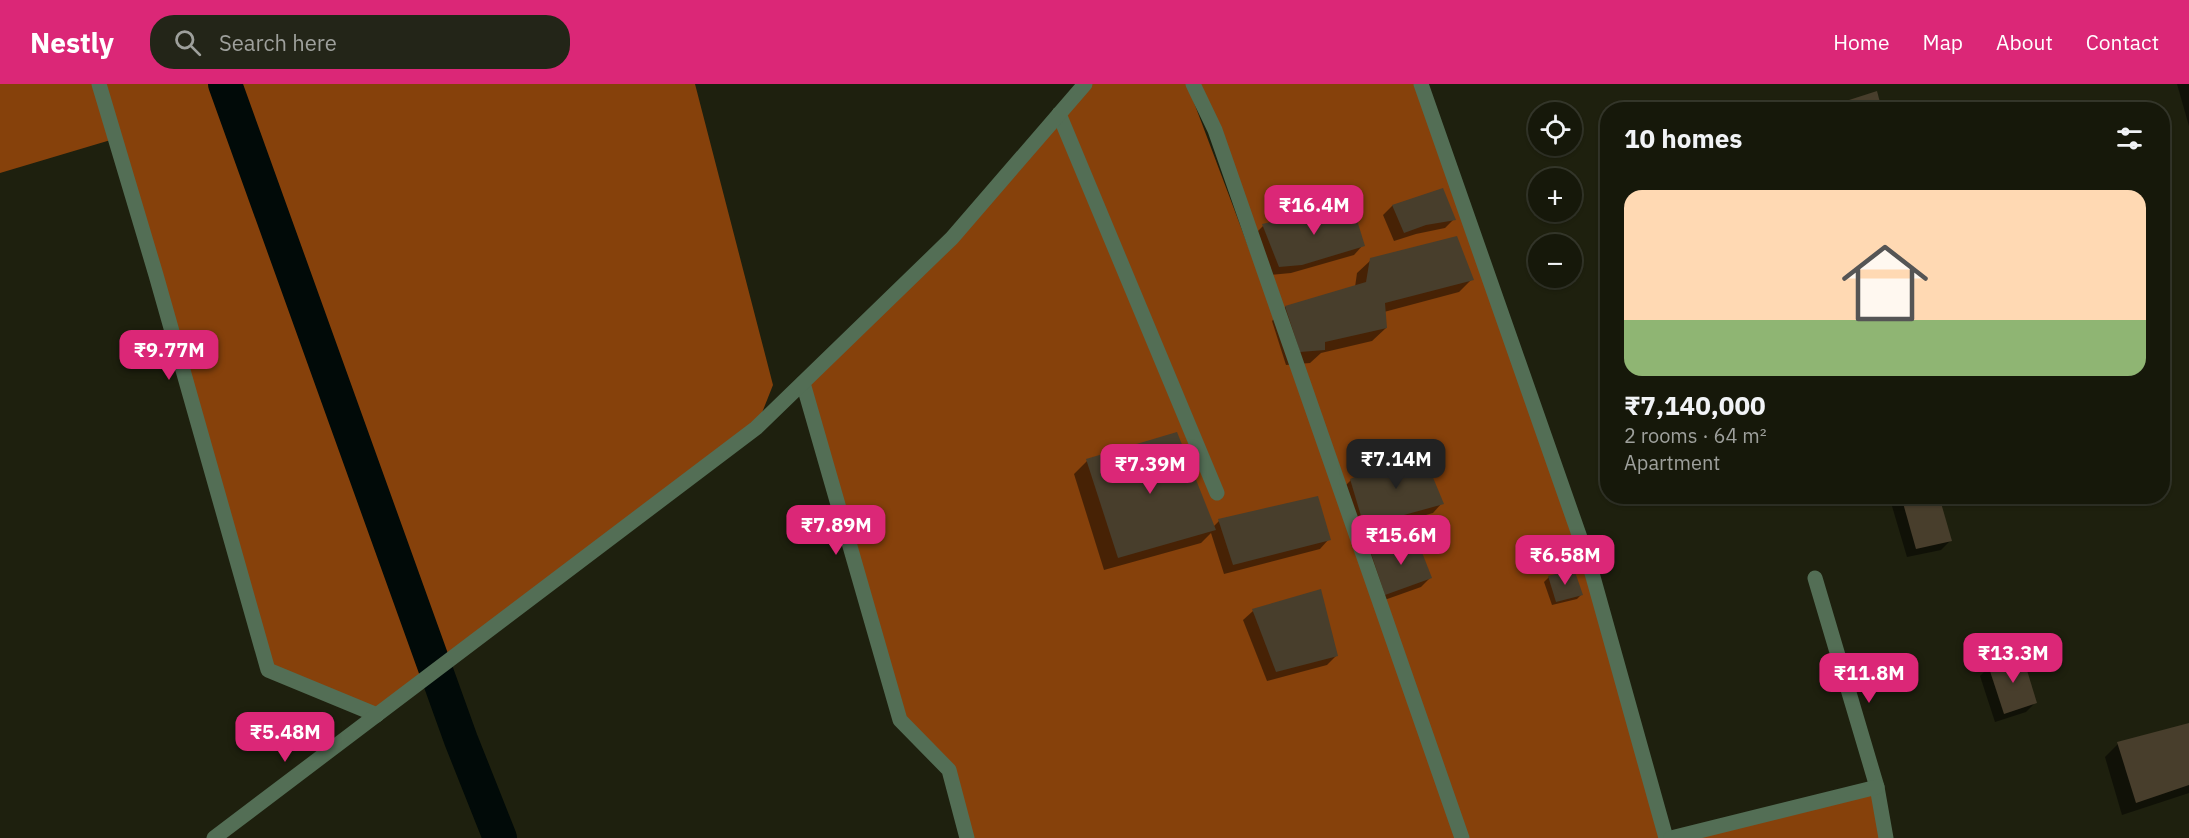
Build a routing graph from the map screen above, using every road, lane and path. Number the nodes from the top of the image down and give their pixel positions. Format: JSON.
{"nodes":[{"id":1,"x":99,"y":84,"type":"edge"},
{"id":2,"x":1085,"y":84,"type":"edge"},
{"id":3,"x":1193,"y":84,"type":"edge"},
{"id":4,"x":1421,"y":84,"type":"edge"},
{"id":5,"x":1059,"y":114,"type":"junction"},
{"id":6,"x":803,"y":383,"type":"junction"},
{"id":7,"x":1217,"y":493,"type":"dead end"},
{"id":8,"x":1815,"y":578,"type":"dead end"},
{"id":9,"x":376,"y":715,"type":"junction"},
{"id":10,"x":1876,"y":787,"type":"junction"},
{"id":11,"x":214,"y":838,"type":"edge"},
{"id":12,"x":967,"y":838,"type":"edge"},
{"id":13,"x":1462,"y":838,"type":"edge"},
{"id":14,"x":1666,"y":838,"type":"edge"},
{"id":15,"x":1671,"y":838,"type":"edge"},
{"id":16,"x":1886,"y":838,"type":"edge"}],
"edges":[{"from":1,"to":9,"type":"street"},
{"from":2,"to":5,"type":"street"},
{"from":3,"to":13,"type":"street"},
{"from":4,"to":14,"type":"street"},
{"from":5,"to":6,"type":"street"},
{"from":5,"to":7,"type":"street"},
{"from":6,"to":9,"type":"street"},
{"from":6,"to":12,"type":"street"},
{"from":8,"to":10,"type":"street"},
{"from":9,"to":11,"type":"street"},
{"from":10,"to":15,"type":"street"},
{"from":10,"to":16,"type":"street"}]}
